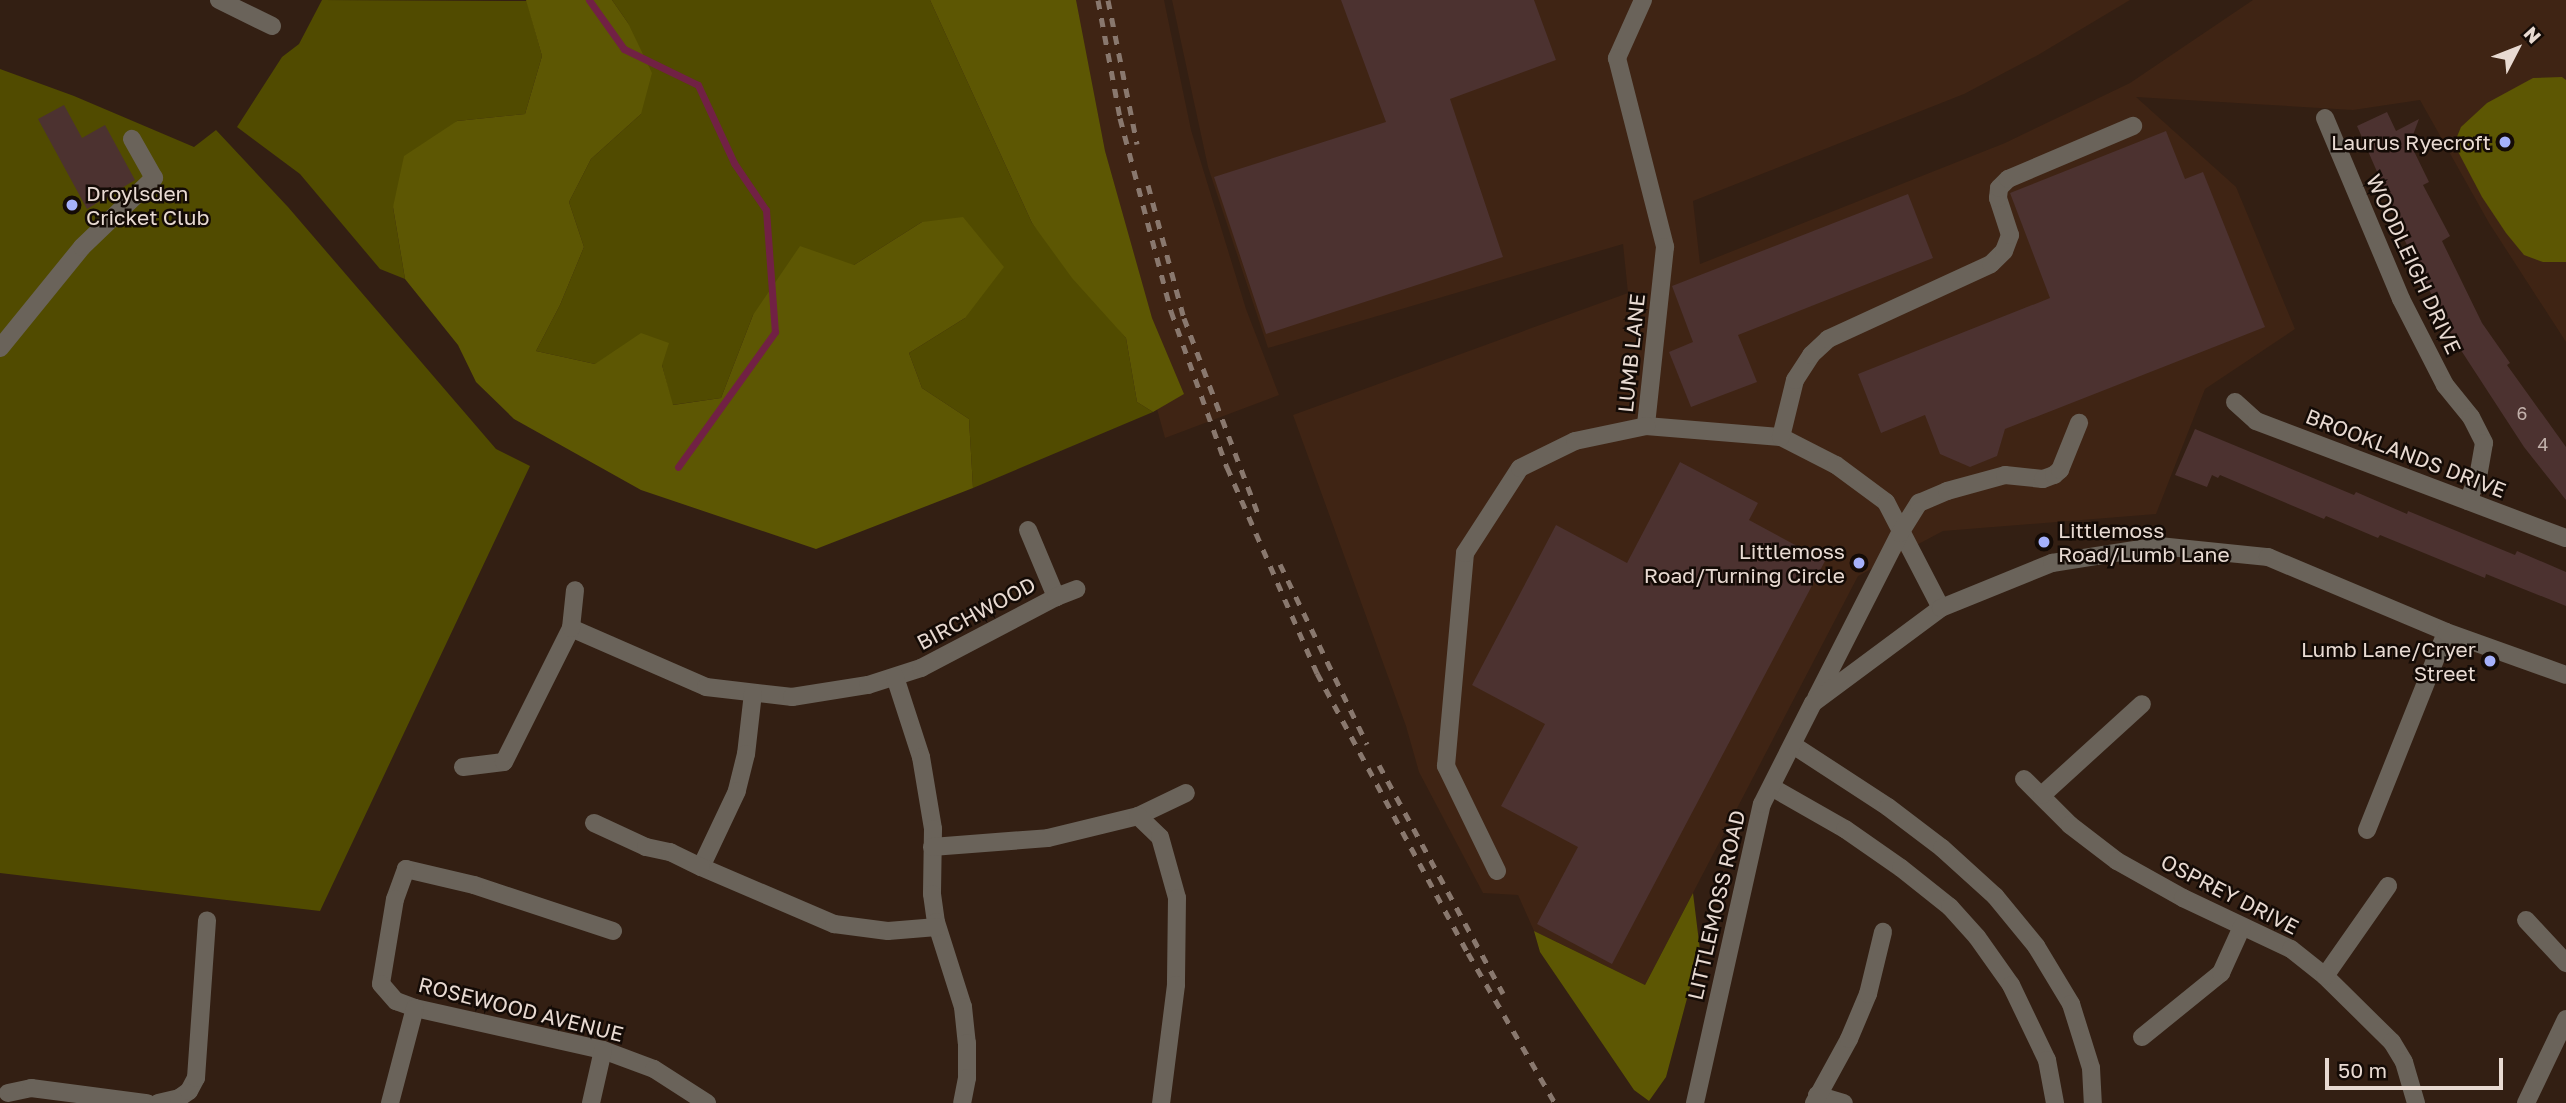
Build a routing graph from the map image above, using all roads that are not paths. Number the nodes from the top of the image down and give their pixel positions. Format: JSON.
{"nodes":[{"id":1,"x":219,"y":0,"type":"edge"},
{"id":2,"x":1643,"y":0,"type":"edge"},
{"id":3,"x":272,"y":26,"type":"dead end"},
{"id":4,"x":2325,"y":118,"type":"dead end"},
{"id":5,"x":2133,"y":126,"type":"dead end"},
{"id":6,"x":132,"y":139,"type":"dead end"},
{"id":7,"x":0,"y":348,"type":"edge"},
{"id":8,"x":2235,"y":402,"type":"dead end"},
{"id":9,"x":2079,"y":424,"type":"dead end"},
{"id":10,"x":1646,"y":426,"type":"junction"},
{"id":11,"x":1781,"y":437,"type":"junction"},
{"id":12,"x":2468,"y":501,"type":"junction"},
{"id":13,"x":1028,"y":530,"type":"dead end"},
{"id":14,"x":1900,"y":533,"type":"junction"},
{"id":15,"x":2566,"y":538,"type":"edge"},
{"id":16,"x":1077,"y":589,"type":"dead end"},
{"id":17,"x":575,"y":590,"type":"dead end"},
{"id":18,"x":1056,"y":597,"type":"junction"},
{"id":19,"x":1941,"y":608,"type":"junction"},
{"id":20,"x":570,"y":628,"type":"junction"},
{"id":21,"x":2446,"y":632,"type":"junction"},
{"id":22,"x":2566,"y":675,"type":"edge"},
{"id":23,"x":895,"y":677,"type":"junction"},
{"id":24,"x":753,"y":693,"type":"junction"},
{"id":25,"x":1813,"y":703,"type":"junction"},
{"id":26,"x":2141,"y":704,"type":"dead end"},
{"id":27,"x":1793,"y":745,"type":"junction"},
{"id":28,"x":463,"y":767,"type":"dead end"},
{"id":29,"x":2024,"y":779,"type":"dead end"},
{"id":30,"x":1773,"y":788,"type":"junction"},
{"id":31,"x":1186,"y":793,"type":"dead end"},
{"id":32,"x":2042,"y":795,"type":"junction"},
{"id":33,"x":1138,"y":816,"type":"junction"},
{"id":34,"x":594,"y":823,"type":"dead end"},
{"id":35,"x":2367,"y":830,"type":"dead end"},
{"id":36,"x":932,"y":847,"type":"junction"},
{"id":37,"x":701,"y":867,"type":"junction"},
{"id":38,"x":1497,"y":871,"type":"dead end"},
{"id":39,"x":2388,"y":886,"type":"dead end"},
{"id":40,"x":207,"y":920,"type":"dead end"},
{"id":41,"x":2526,"y":920,"type":"dead end"},
{"id":42,"x":937,"y":927,"type":"junction"},
{"id":43,"x":2242,"y":927,"type":"junction"},
{"id":44,"x":612,"y":931,"type":"dead end"},
{"id":45,"x":1883,"y":932,"type":"dead end"},
{"id":46,"x":2566,"y":963,"type":"edge"},
{"id":47,"x":2325,"y":976,"type":"junction"},
{"id":48,"x":415,"y":1008,"type":"junction"},
{"id":49,"x":2566,"y":1020,"type":"edge"},
{"id":50,"x":2142,"y":1037,"type":"dead end"},
{"id":51,"x":603,"y":1050,"type":"junction"},
{"id":52,"x":6,"y":1095,"type":"edge"},
{"id":53,"x":1816,"y":1099,"type":"edge"},
{"id":54,"x":702,"y":1102,"type":"edge"},
{"id":55,"x":147,"y":1103,"type":"edge"},
{"id":56,"x":158,"y":1103,"type":"edge"},
{"id":57,"x":390,"y":1103,"type":"edge"},
{"id":58,"x":591,"y":1103,"type":"edge"},
{"id":59,"x":962,"y":1103,"type":"edge"},
{"id":60,"x":1161,"y":1103,"type":"edge"},
{"id":61,"x":1695,"y":1103,"type":"edge"},
{"id":62,"x":1844,"y":1103,"type":"edge"},
{"id":63,"x":2055,"y":1103,"type":"edge"},
{"id":64,"x":2093,"y":1103,"type":"edge"},
{"id":65,"x":2416,"y":1103,"type":"edge"},
{"id":66,"x":2526,"y":1103,"type":"edge"}],
"edges":[{"from":1,"to":3,"type":"street"},
{"from":2,"to":10,"type":"street","name":"LUMB LANE"},
{"from":4,"to":12,"type":"street","name":"WOODLEIGH DRIVE"},
{"from":5,"to":11,"type":"street"},
{"from":6,"to":7,"type":"street"},
{"from":8,"to":12,"type":"street","name":"BROOKLANDS DRIVE"},
{"from":9,"to":14,"type":"street"},
{"from":10,"to":11,"type":"street","name":"LUMB LANE"},
{"from":10,"to":38,"type":"street"},
{"from":11,"to":14,"type":"street","name":"LUMB LANE"},
{"from":12,"to":15,"type":"street","name":"BROOKLANDS DRIVE"},
{"from":13,"to":18,"type":"street"},
{"from":14,"to":19,"type":"street","name":"LUMB LANE"},
{"from":14,"to":25,"type":"street"},
{"from":16,"to":18,"type":"street","name":"BIRCHWOOD"},
{"from":17,"to":20,"type":"street"},
{"from":18,"to":23,"type":"street","name":"BIRCHWOOD"},
{"from":19,"to":21,"type":"street","name":"LITTLEMOSS ROAD"},
{"from":19,"to":25,"type":"street","name":"LITTLEMOSS ROAD"},
{"from":20,"to":24,"type":"street","name":"BIRCHWOOD"},
{"from":20,"to":28,"type":"street"},
{"from":21,"to":22,"type":"street"},
{"from":21,"to":35,"type":"street"},
{"from":23,"to":24,"type":"street","name":"BIRCHWOOD"},
{"from":23,"to":36,"type":"street"},
{"from":24,"to":37,"type":"street"},
{"from":25,"to":27,"type":"street","name":"LITTLEMOSS ROAD"},
{"from":26,"to":32,"type":"street"},
{"from":27,"to":30,"type":"street","name":"LITTLEMOSS ROAD"},
{"from":27,"to":64,"type":"street"},
{"from":29,"to":32,"type":"street","name":"OSPREY DRIVE"},
{"from":30,"to":61,"type":"street","name":"LITTLEMOSS ROAD"},
{"from":30,"to":63,"type":"street"},
{"from":31,"to":33,"type":"street"},
{"from":32,"to":43,"type":"street","name":"OSPREY DRIVE"},
{"from":33,"to":36,"type":"street"},
{"from":33,"to":60,"type":"street"},
{"from":34,"to":37,"type":"street"},
{"from":36,"to":42,"type":"street"},
{"from":37,"to":42,"type":"street"},
{"from":39,"to":47,"type":"street"},
{"from":40,"to":56,"type":"street"},
{"from":41,"to":46,"type":"street"},
{"from":42,"to":59,"type":"street"},
{"from":43,"to":47,"type":"street","name":"OSPREY DRIVE"},
{"from":43,"to":50,"type":"street"},
{"from":44,"to":48,"type":"street","name":"ROSEWOOD AVENUE"},
{"from":45,"to":53,"type":"street"},
{"from":47,"to":65,"type":"street","name":"OSPREY DRIVE"},
{"from":48,"to":51,"type":"street","name":"ROSEWOOD AVENUE"},
{"from":48,"to":57,"type":"street"},
{"from":49,"to":66,"type":"street"},
{"from":51,"to":54,"type":"street","name":"ROSEWOOD AVENUE"},
{"from":51,"to":58,"type":"street"},
{"from":52,"to":55,"type":"street"},
{"from":53,"to":62,"type":"street"}]}
